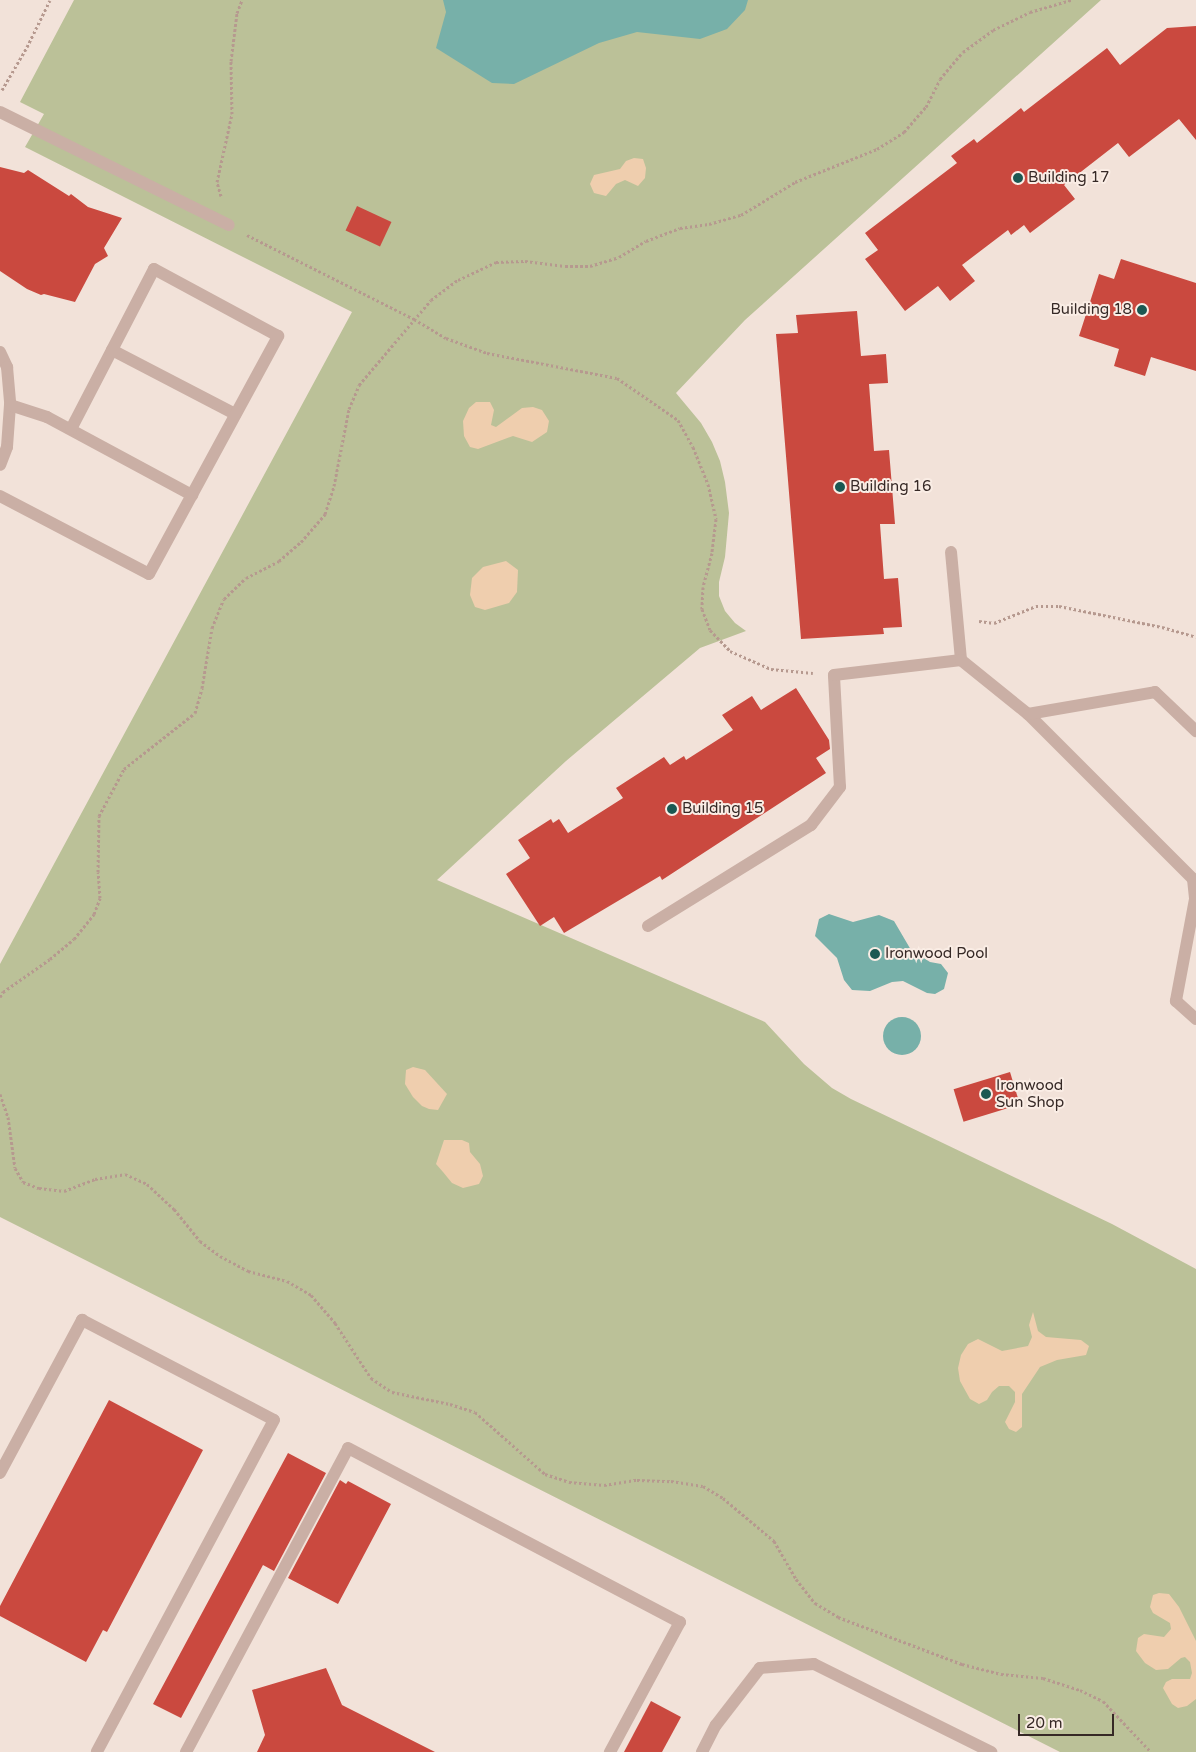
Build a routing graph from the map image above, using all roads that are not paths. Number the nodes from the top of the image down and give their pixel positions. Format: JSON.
{"nodes":[{"id":1,"x":0,"y":112,"type":"edge"},
{"id":2,"x":229,"y":225,"type":"road end"},
{"id":3,"x":112,"y":350,"type":"junction"},
{"id":4,"x":0,"y":352,"type":"edge"},
{"id":5,"x":10,"y":406,"type":"junction"},
{"id":6,"x":236,"y":414,"type":"junction"},
{"id":7,"x":71,"y":429,"type":"junction"},
{"id":8,"x":0,"y":465,"type":"edge"},
{"id":9,"x":192,"y":495,"type":"junction"},
{"id":10,"x":0,"y":496,"type":"edge"},
{"id":11,"x":951,"y":552,"type":"dead end"},
{"id":12,"x":960,"y":660,"type":"junction"},
{"id":13,"x":1028,"y":714,"type":"junction"},
{"id":14,"x":1196,"y":731,"type":"edge"},
{"id":15,"x":648,"y":926,"type":"dead end"},
{"id":16,"x":1196,"y":1019,"type":"edge"},
{"id":17,"x":0,"y":1473,"type":"edge"},
{"id":18,"x":97,"y":1752,"type":"edge"},
{"id":19,"x":186,"y":1752,"type":"edge"},
{"id":20,"x":610,"y":1752,"type":"edge"},
{"id":21,"x":702,"y":1752,"type":"edge"},
{"id":22,"x":991,"y":1752,"type":"edge"}],
"edges":[{"from":1,"to":2,"type":"lane"},
{"from":3,"to":6,"type":"lane"},
{"from":3,"to":6,"type":"lane"},
{"from":3,"to":7,"type":"lane"},
{"from":4,"to":5,"type":"lane"},
{"from":5,"to":7,"type":"lane"},
{"from":5,"to":8,"type":"lane"},
{"from":6,"to":9,"type":"lane"},
{"from":7,"to":9,"type":"lane"},
{"from":9,"to":10,"type":"lane"},
{"from":11,"to":12,"type":"lane"},
{"from":12,"to":13,"type":"lane"},
{"from":12,"to":15,"type":"lane"},
{"from":13,"to":14,"type":"lane"},
{"from":13,"to":16,"type":"lane"},
{"from":17,"to":18,"type":"lane"},
{"from":19,"to":20,"type":"lane"},
{"from":21,"to":22,"type":"lane"}]}
